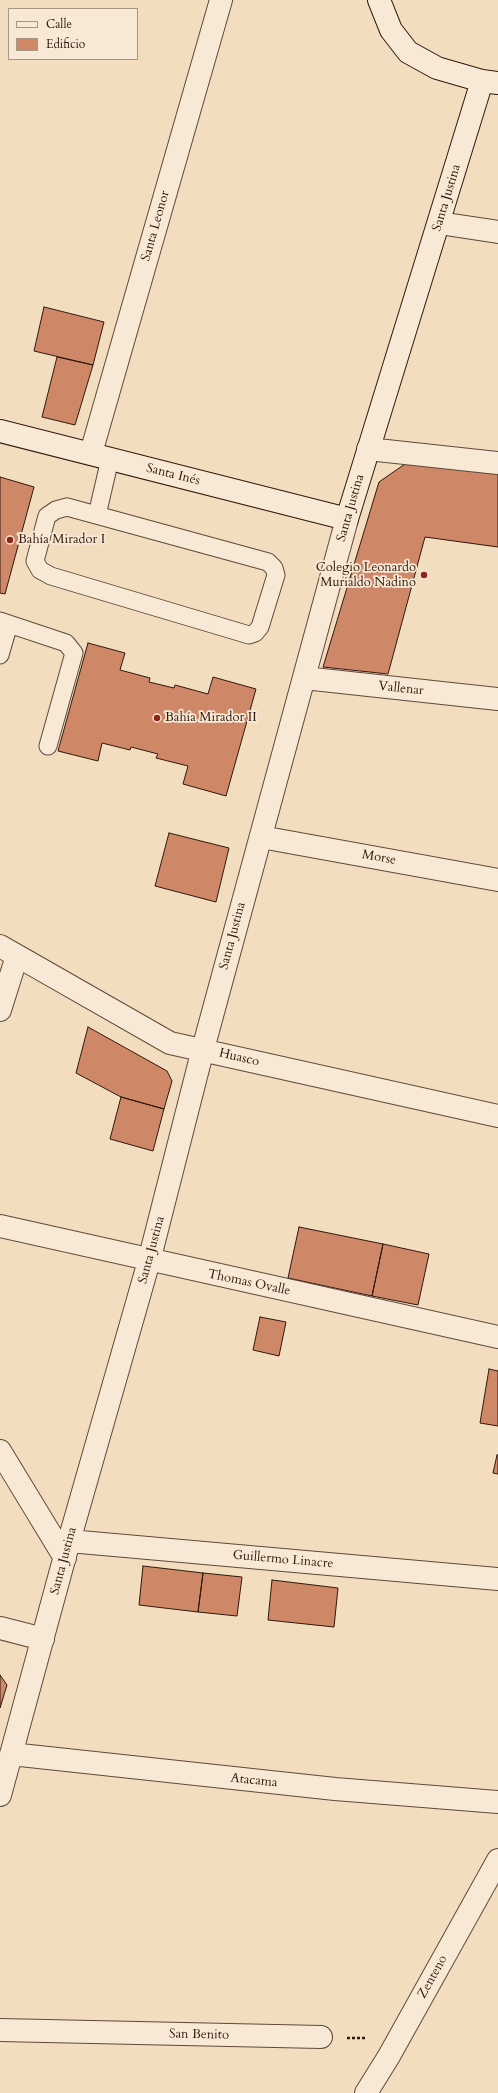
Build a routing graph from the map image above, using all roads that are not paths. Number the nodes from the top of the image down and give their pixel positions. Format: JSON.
{"nodes":[{"id":1,"x":221,"y":0,"type":"edge"},
{"id":2,"x":379,"y":0,"type":"edge"},
{"id":3,"x":490,"y":82,"type":"edge"},
{"id":4,"x":439,"y":223,"type":"junction"},
{"id":5,"x":498,"y":232,"type":"edge"},
{"id":6,"x":0,"y":431,"type":"edge"},
{"id":7,"x":368,"y":449,"type":"junction"},
{"id":8,"x":101,"y":456,"type":"junction"},
{"id":9,"x":498,"y":463,"type":"edge"},
{"id":10,"x":97,"y":515,"type":"junction"},
{"id":11,"x":347,"y":519,"type":"junction"},
{"id":12,"x":5,"y":623,"type":"edge"},
{"id":13,"x":0,"y":655,"type":"edge"},
{"id":14,"x":304,"y":678,"type":"junction"},
{"id":15,"x":498,"y":700,"type":"edge"},
{"id":16,"x":48,"y":746,"type":"dead end"},
{"id":17,"x":260,"y":836,"type":"junction"},
{"id":18,"x":498,"y":880,"type":"edge"},
{"id":19,"x":8,"y":951,"type":"edge"},
{"id":20,"x":0,"y":1010,"type":"edge"},
{"id":21,"x":202,"y":1049,"type":"junction"},
{"id":22,"x":498,"y":1116,"type":"edge"},
{"id":23,"x":0,"y":1226,"type":"edge"},
{"id":24,"x":150,"y":1261,"type":"junction"},
{"id":25,"x":498,"y":1338,"type":"edge"},
{"id":26,"x":0,"y":1451,"type":"edge"},
{"id":27,"x":67,"y":1550,"type":"junction"},
{"id":28,"x":498,"y":1579,"type":"edge"},
{"id":29,"x":0,"y":1628,"type":"edge"},
{"id":30,"x":43,"y":1639,"type":"junction"},
{"id":31,"x":11,"y":1754,"type":"junction"},
{"id":32,"x":1,"y":1789,"type":"edge"},
{"id":33,"x":498,"y":1802,"type":"edge"},
{"id":34,"x":498,"y":1860,"type":"edge"},
{"id":35,"x":0,"y":2030,"type":"edge"},
{"id":36,"x":321,"y":2038,"type":"road end"},
{"id":37,"x":366,"y":2093,"type":"edge"}],
"edges":[{"from":1,"to":8,"type":"street","name":"Santa Leonor"},
{"from":2,"to":3,"type":"street"},
{"from":3,"to":4,"type":"street","name":"Santa Justina"},
{"from":4,"to":5,"type":"street"},
{"from":4,"to":7,"type":"street","name":"Santa Justina"},
{"from":6,"to":8,"type":"street","name":"Santa Inés"},
{"from":7,"to":9,"type":"street"},
{"from":7,"to":11,"type":"street","name":"Santa Justina"},
{"from":8,"to":10,"type":"lane"},
{"from":8,"to":11,"type":"street","name":"Santa Inés"},
{"from":10,"to":10,"type":"lane"},
{"from":11,"to":14,"type":"street","name":"Santa Justina"},
{"from":12,"to":13,"type":"lane"},
{"from":12,"to":16,"type":"lane"},
{"from":14,"to":15,"type":"street","name":"Vallenar"},
{"from":14,"to":17,"type":"street","name":"Santa Justina"},
{"from":17,"to":18,"type":"street","name":"Morse"},
{"from":17,"to":21,"type":"street","name":"Santa Justina"},
{"from":19,"to":20,"type":"street"},
{"from":19,"to":21,"type":"street","name":"Huasco"},
{"from":21,"to":22,"type":"street","name":"Huasco"},
{"from":21,"to":24,"type":"street","name":"Santa Justina"},
{"from":23,"to":24,"type":"street","name":"Thomas Ovalle"},
{"from":24,"to":25,"type":"street","name":"Thomas Ovalle"},
{"from":24,"to":27,"type":"street","name":"Santa Justina"},
{"from":26,"to":27,"type":"street"},
{"from":27,"to":28,"type":"street","name":"Guillermo Linacre"},
{"from":27,"to":30,"type":"street","name":"Santa Justina"},
{"from":29,"to":30,"type":"street"},
{"from":30,"to":31,"type":"street","name":"Santa Justina"},
{"from":31,"to":32,"type":"street","name":"Santa Justina"},
{"from":31,"to":33,"type":"street","name":"Atacama"},
{"from":34,"to":37,"type":"street","name":"Zenteno"},
{"from":35,"to":36,"type":"street","name":"San Benito"}]}
